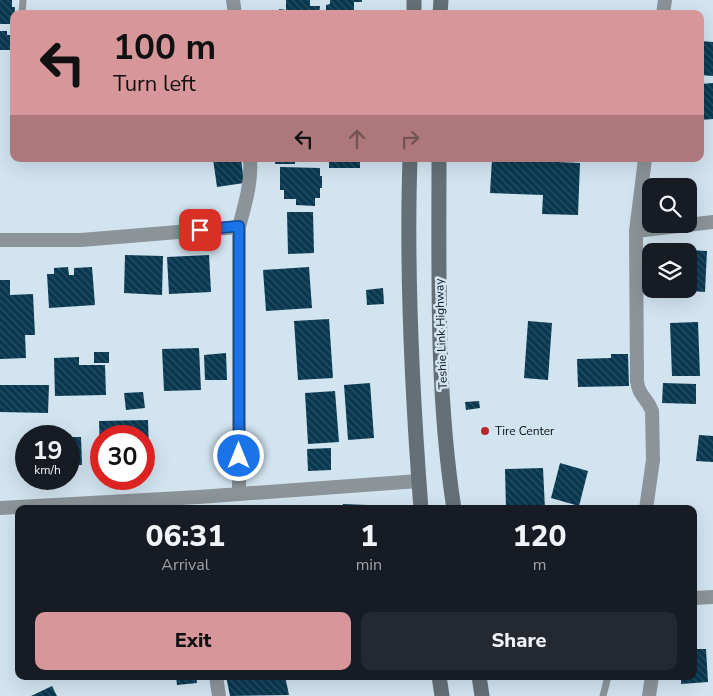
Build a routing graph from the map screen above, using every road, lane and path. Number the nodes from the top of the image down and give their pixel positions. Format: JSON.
{"nodes":[{"id":1,"x":250,"y":162,"type":"edge"},
{"id":2,"x":410,"y":162,"type":"edge"},
{"id":3,"x":439,"y":162,"type":"edge"},
{"id":4,"x":645,"y":162,"type":"edge"},
{"id":5,"x":713,"y":222,"type":"edge"},
{"id":6,"x":239,"y":226,"type":"junction"},
{"id":7,"x":636,"y":231,"type":"junction"},
{"id":8,"x":0,"y":240,"type":"edge"},
{"id":9,"x":418,"y":481,"type":"junction"},
{"id":10,"x":239,"y":494,"type":"junction"},
{"id":11,"x":199,"y":503,"type":"edge"},
{"id":12,"x":119,"y":505,"type":"edge"},
{"id":13,"x":421,"y":505,"type":"edge"},
{"id":14,"x":454,"y":505,"type":"edge"},
{"id":15,"x":647,"y":505,"type":"edge"},
{"id":16,"x":0,"y":508,"type":"edge"},
{"id":17,"x":15,"y":508,"type":"edge"},
{"id":18,"x":713,"y":597,"type":"edge"},
{"id":19,"x":697,"y":598,"type":"edge"},
{"id":20,"x":217,"y":680,"type":"edge"},
{"id":21,"x":440,"y":680,"type":"edge"},
{"id":22,"x":480,"y":680,"type":"edge"},
{"id":23,"x":607,"y":680,"type":"edge"},
{"id":24,"x":651,"y":680,"type":"edge"},
{"id":25,"x":219,"y":696,"type":"edge"},
{"id":26,"x":442,"y":696,"type":"edge"},
{"id":27,"x":482,"y":696,"type":"edge"},
{"id":28,"x":603,"y":696,"type":"edge"},
{"id":29,"x":649,"y":696,"type":"edge"}],
"edges":[{"from":1,"to":6,"type":"street"},
{"from":2,"to":9,"type":"main road"},
{"from":3,"to":14,"type":"main road","name":"Teshie Link Highway"},
{"from":4,"to":7,"type":"street"},
{"from":5,"to":7,"type":"street"},
{"from":6,"to":8,"type":"street"},
{"from":6,"to":10,"type":"street"},
{"from":7,"to":15,"type":"street"},
{"from":9,"to":10,"type":"street"},
{"from":9,"to":13,"type":"main road"},
{"from":10,"to":11,"type":"street"},
{"from":11,"to":12,"type":"street"},
{"from":16,"to":17,"type":"street"},
{"from":18,"to":19,"type":"street"},
{"from":20,"to":25,"type":"street"},
{"from":21,"to":26,"type":"main road"},
{"from":22,"to":27,"type":"main road"},
{"from":23,"to":28,"type":"lane"},
{"from":24,"to":29,"type":"street"}]}
